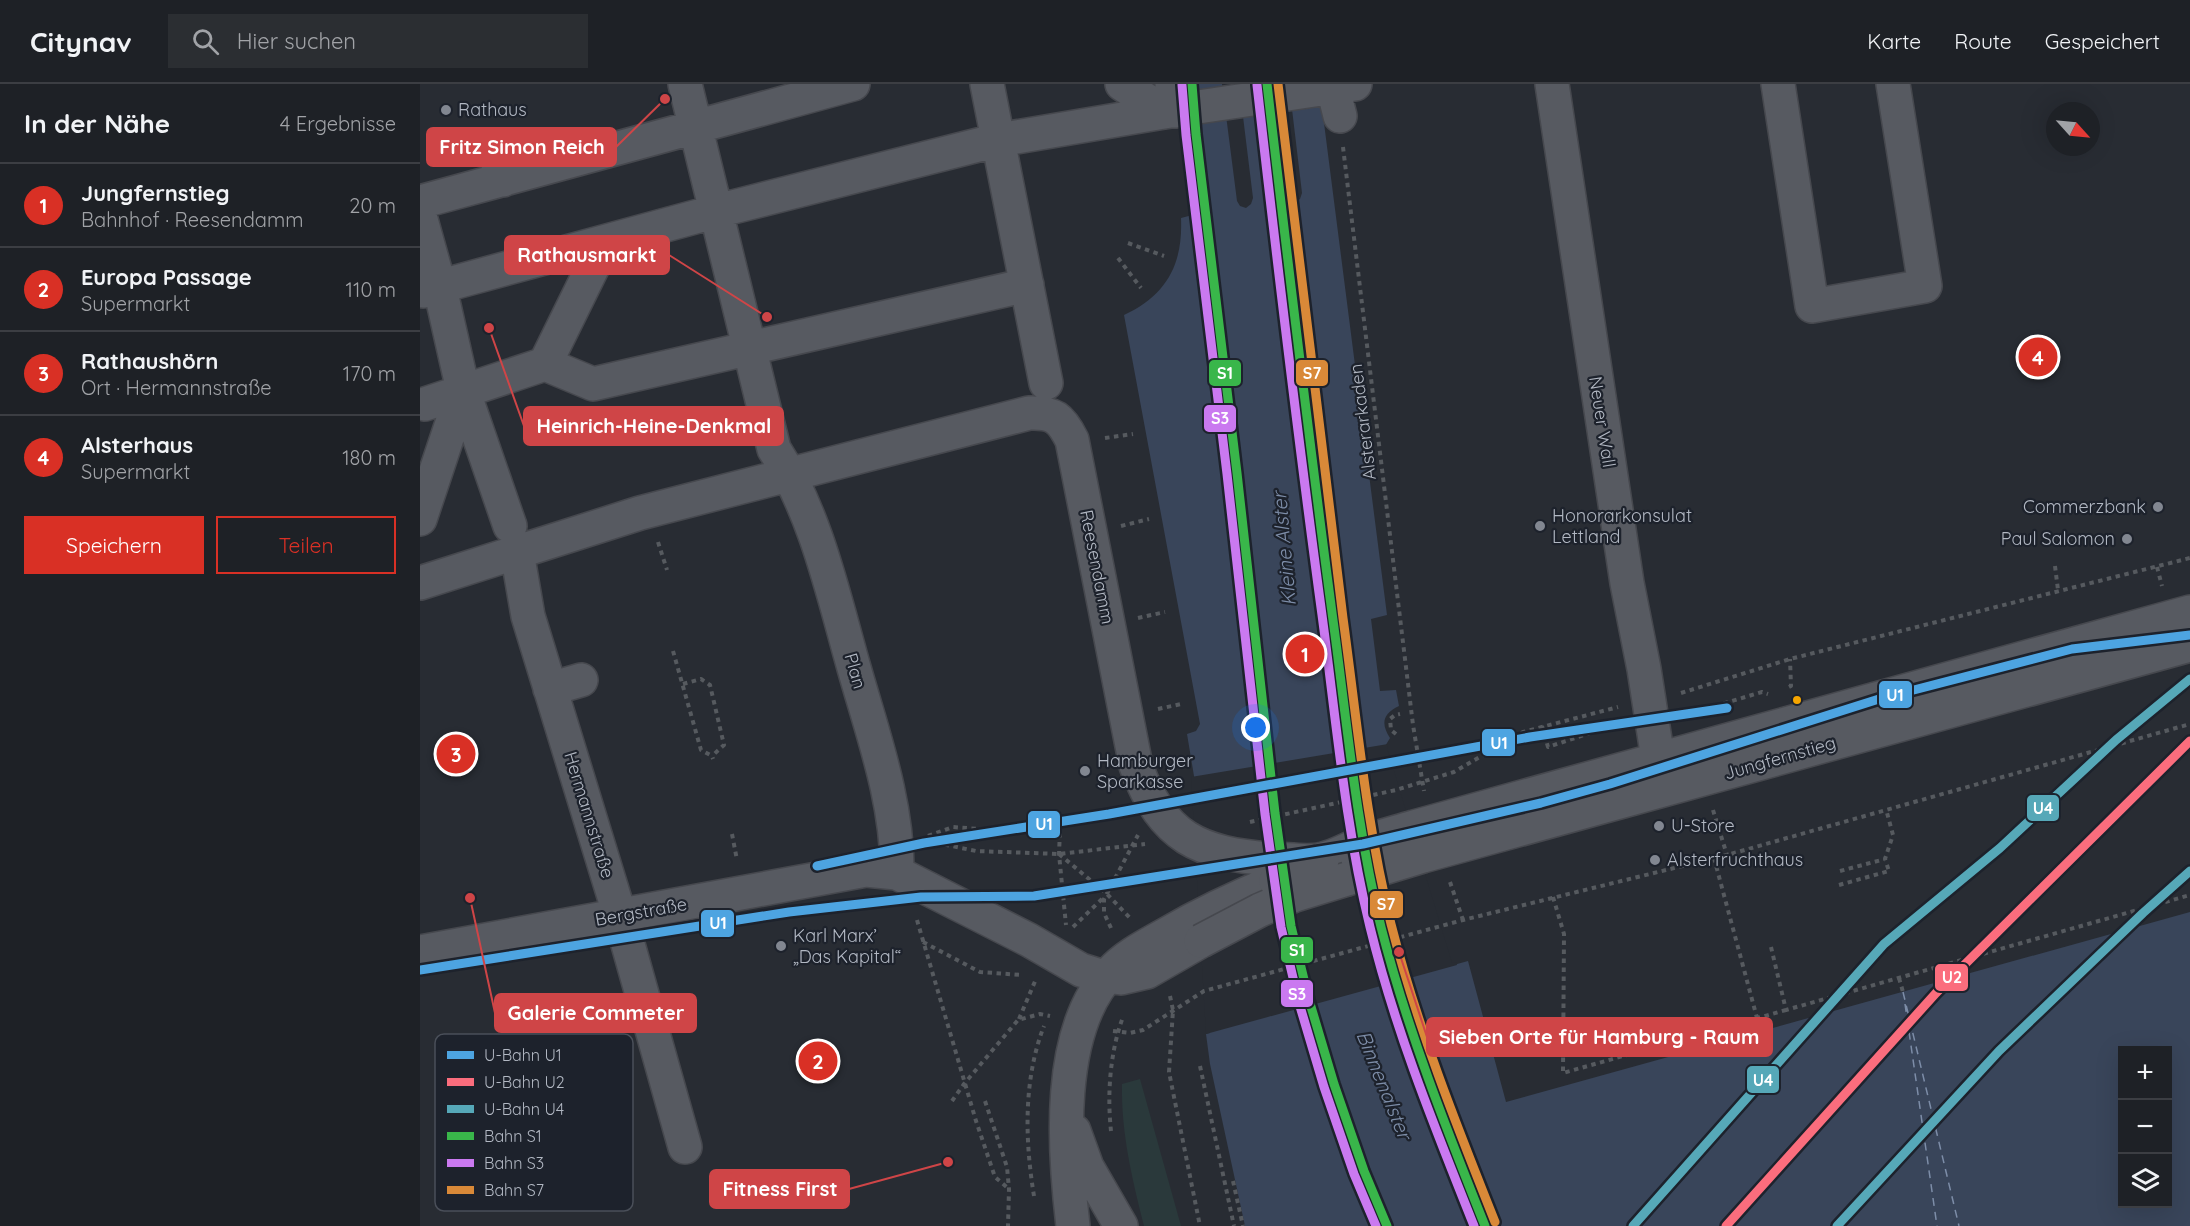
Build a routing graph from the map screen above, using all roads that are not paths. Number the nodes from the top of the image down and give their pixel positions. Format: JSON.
{"nodes":[{"id":1,"x":685,"y":84,"type":"edge"},
{"id":2,"x":852,"y":84,"type":"edge"},
{"id":3,"x":987,"y":84,"type":"edge"},
{"id":4,"x":1122,"y":84,"type":"edge"},
{"id":5,"x":1552,"y":84,"type":"edge"},
{"id":6,"x":1778,"y":84,"type":"edge"},
{"id":7,"x":1893,"y":84,"type":"edge"},
{"id":8,"x":1283,"y":90,"type":"edge"},
{"id":9,"x":1336,"y":92,"type":"edge"},
{"id":10,"x":1232,"y":93,"type":"edge"},
{"id":11,"x":1172,"y":104,"type":"edge"},
{"id":12,"x":695,"y":127,"type":"junction"},
{"id":13,"x":998,"y":140,"type":"junction"},
{"id":14,"x":484,"y":149,"type":"dead end"},
{"id":15,"x":503,"y":180,"type":"junction"},
{"id":16,"x":420,"y":202,"type":"edge"},
{"id":17,"x":717,"y":211,"type":"junction"},
{"id":18,"x":420,"y":216,"type":"edge"},
{"id":19,"x":605,"y":242,"type":"junction"},
{"id":20,"x":1027,"y":285,"type":"junction"},
{"id":21,"x":431,"y":290,"type":"junction"},
{"id":22,"x":750,"y":348,"type":"junction"},
{"id":23,"x":545,"y":364,"type":"junction"},
{"id":24,"x":1046,"y":383,"type":"dead end"},
{"id":25,"x":463,"y":390,"type":"junction"},
{"id":26,"x":425,"y":404,"type":"dead end"},
{"id":27,"x":790,"y":474,"type":"junction"},
{"id":28,"x":420,"y":519,"type":"edge"},
{"id":29,"x":514,"y":539,"type":"junction"},
{"id":30,"x":420,"y":583,"type":"edge"},
{"id":31,"x":2190,"y":612,"type":"edge"},
{"id":32,"x":2190,"y":645,"type":"edge"},
{"id":33,"x":1658,"y":759,"type":"junction"},
{"id":34,"x":1418,"y":842,"type":"junction"},
{"id":35,"x":1322,"y":860,"type":"junction"},
{"id":36,"x":897,"y":873,"type":"junction"},
{"id":37,"x":620,"y":916,"type":"junction"},
{"id":38,"x":1200,"y":928,"type":"junction"},
{"id":39,"x":420,"y":952,"type":"edge"},
{"id":40,"x":1108,"y":974,"type":"junction"},
{"id":41,"x":1068,"y":1106,"type":"junction"},
{"id":42,"x":685,"y":1147,"type":"dead end"},
{"id":43,"x":1072,"y":1226,"type":"edge"},
{"id":44,"x":1121,"y":1226,"type":"edge"}],
"edges":[{"from":1,"to":12,"type":"street","name":"Plan"},
{"from":2,"to":12,"type":"street"},
{"from":3,"to":13,"type":"street"},
{"from":4,"to":11,"type":"street"},
{"from":5,"to":33,"type":"street","name":"Neuer Wall"},
{"from":6,"to":7,"type":"street"},
{"from":8,"to":9,"type":"street"},
{"from":8,"to":10,"type":"street"},
{"from":10,"to":11,"type":"street"},
{"from":11,"to":13,"type":"street"},
{"from":12,"to":15,"type":"street"},
{"from":12,"to":17,"type":"street","name":"Plan"},
{"from":13,"to":17,"type":"street"},
{"from":13,"to":20,"type":"street"},
{"from":14,"to":15,"type":"street"},
{"from":15,"to":16,"type":"street"},
{"from":17,"to":19,"type":"street"},
{"from":17,"to":22,"type":"street","name":"Plan"},
{"from":18,"to":21,"type":"street","name":"Hermannstraße"},
{"from":19,"to":21,"type":"street"},
{"from":19,"to":23,"type":"street"},
{"from":20,"to":22,"type":"street"},
{"from":20,"to":24,"type":"street"},
{"from":21,"to":25,"type":"street","name":"Hermannstraße"},
{"from":22,"to":23,"type":"street"},
{"from":22,"to":27,"type":"street","name":"Plan"},
{"from":23,"to":25,"type":"street"},
{"from":25,"to":26,"type":"street"},
{"from":25,"to":28,"type":"street"},
{"from":25,"to":29,"type":"street","name":"Hermannstraße"},
{"from":27,"to":29,"type":"street","name":"Reesendamm"},
{"from":27,"to":35,"type":"street","name":"Reesendamm"},
{"from":27,"to":36,"type":"street","name":"Plan"},
{"from":29,"to":30,"type":"street","name":"Reesendamm"},
{"from":29,"to":37,"type":"street","name":"Hermannstraße"},
{"from":31,"to":33,"type":"street","name":"Jungfernstieg"},
{"from":32,"to":34,"type":"street","name":"Jungfernstieg"},
{"from":33,"to":34,"type":"street","name":"Jungfernstieg"},
{"from":34,"to":35,"type":"street","name":"Jungfernstieg"},
{"from":34,"to":38,"type":"street","name":"Jungfernstieg","bridge":true},
{"from":35,"to":38,"type":"street","name":"Jungfernstieg","bridge":true},
{"from":36,"to":37,"type":"street","name":"Bergstraße"},
{"from":36,"to":40,"type":"street"},
{"from":37,"to":39,"type":"street","name":"Bergstraße"},
{"from":37,"to":42,"type":"street","name":"Hermannstraße"},
{"from":38,"to":40,"type":"street","name":"Jungfernstieg"},
{"from":40,"to":41,"type":"street"},
{"from":41,"to":43,"type":"street"},
{"from":41,"to":44,"type":"street"}]}
